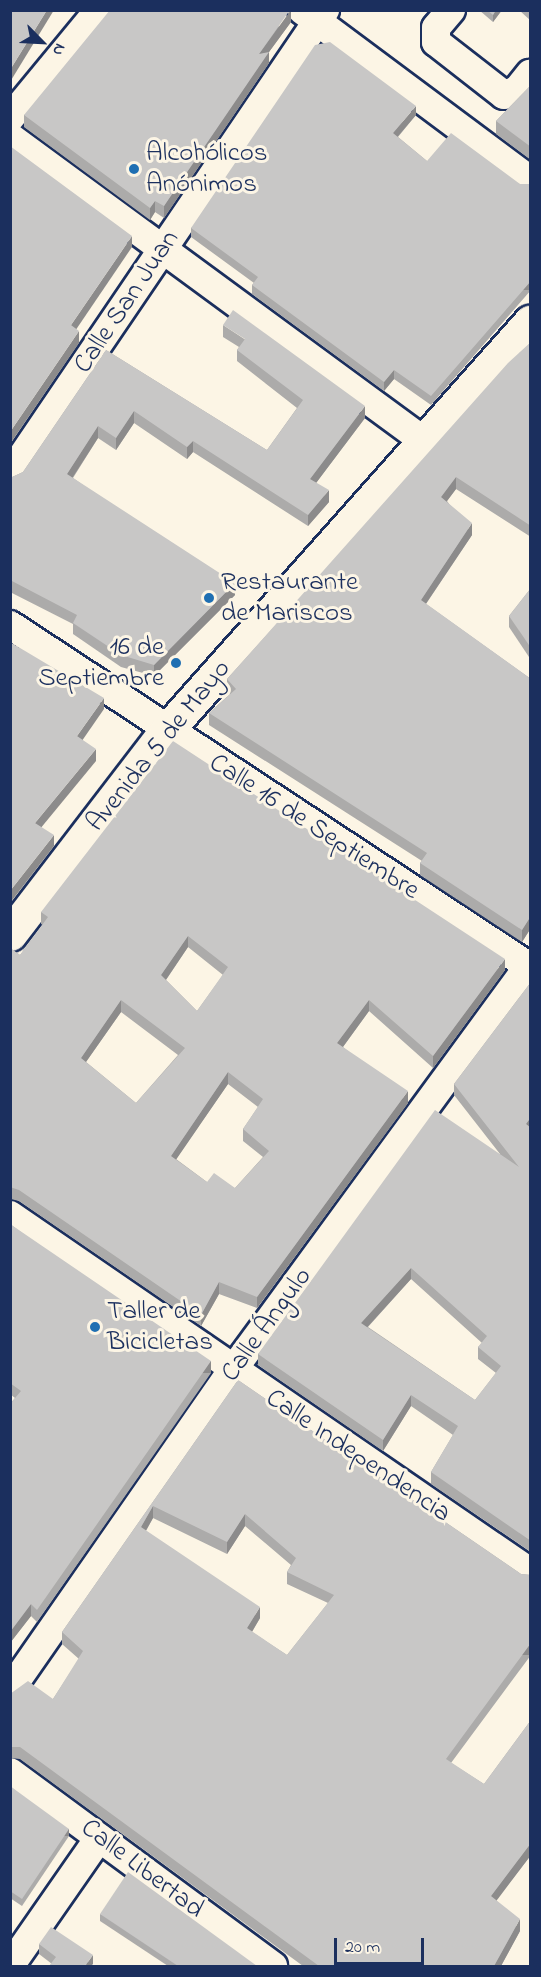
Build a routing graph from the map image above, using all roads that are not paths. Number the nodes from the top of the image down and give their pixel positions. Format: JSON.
{"nodes":[{"id":1,"x":99,"y":10,"type":"edge"},
{"id":2,"x":451,"y":10,"type":"edge"},
{"id":3,"x":314,"y":14,"type":"edge"},
{"id":4,"x":531,"y":74,"type":"edge"},
{"id":5,"x":10,"y":118,"type":"edge"},
{"id":6,"x":10,"y":137,"type":"edge"},
{"id":7,"x":531,"y":180,"type":"edge"},
{"id":8,"x":162,"y":249,"type":"junction"},
{"id":9,"x":531,"y":322,"type":"edge"},
{"id":10,"x":424,"y":441,"type":"junction"},
{"id":11,"x":10,"y":474,"type":"edge"},
{"id":12,"x":10,"y":625,"type":"edge"},
{"id":13,"x":166,"y":731,"type":"junction"},
{"id":14,"x":10,"y":934,"type":"edge"},
{"id":15,"x":530,"y":966,"type":"edge"},
{"id":16,"x":10,"y":1215,"type":"edge"},
{"id":17,"x":232,"y":1371,"type":"junction"},
{"id":18,"x":531,"y":1572,"type":"edge"},
{"id":19,"x":10,"y":1690,"type":"edge"},
{"id":20,"x":10,"y":1773,"type":"edge"},
{"id":21,"x":99,"y":1838,"type":"junction"},
{"id":22,"x":10,"y":1966,"type":"edge"},
{"id":23,"x":273,"y":1966,"type":"edge"}],
"edges":[{"from":1,"to":5,"type":"street"},
{"from":2,"to":4,"type":"street"},
{"from":3,"to":7,"type":"street"},
{"from":3,"to":8,"type":"street","name":"Calle San Juan"},
{"from":6,"to":8,"type":"street"},
{"from":8,"to":10,"type":"street"},
{"from":8,"to":11,"type":"street","name":"Calle San Juan"},
{"from":9,"to":10,"type":"main road","name":"Avenida 5 de Mayo"},
{"from":10,"to":13,"type":"main road","name":"Avenida 5 de Mayo"},
{"from":12,"to":13,"type":"street","name":"Calle 16 de Septiembre"},
{"from":13,"to":14,"type":"main road","name":"Avenida 5 de Mayo"},
{"from":13,"to":15,"type":"street","name":"Calle 16 de Septiembre"},
{"from":15,"to":17,"type":"street","name":"Calle Ángulo"},
{"from":16,"to":17,"type":"street","name":"Calle Independencia"},
{"from":17,"to":18,"type":"street","name":"Calle Independencia"},
{"from":17,"to":19,"type":"street","name":"Calle Ángulo"},
{"from":20,"to":21,"type":"street","name":"Calle Libertad"},
{"from":21,"to":22,"type":"street"},
{"from":21,"to":23,"type":"street","name":"Calle Libertad"}]}
